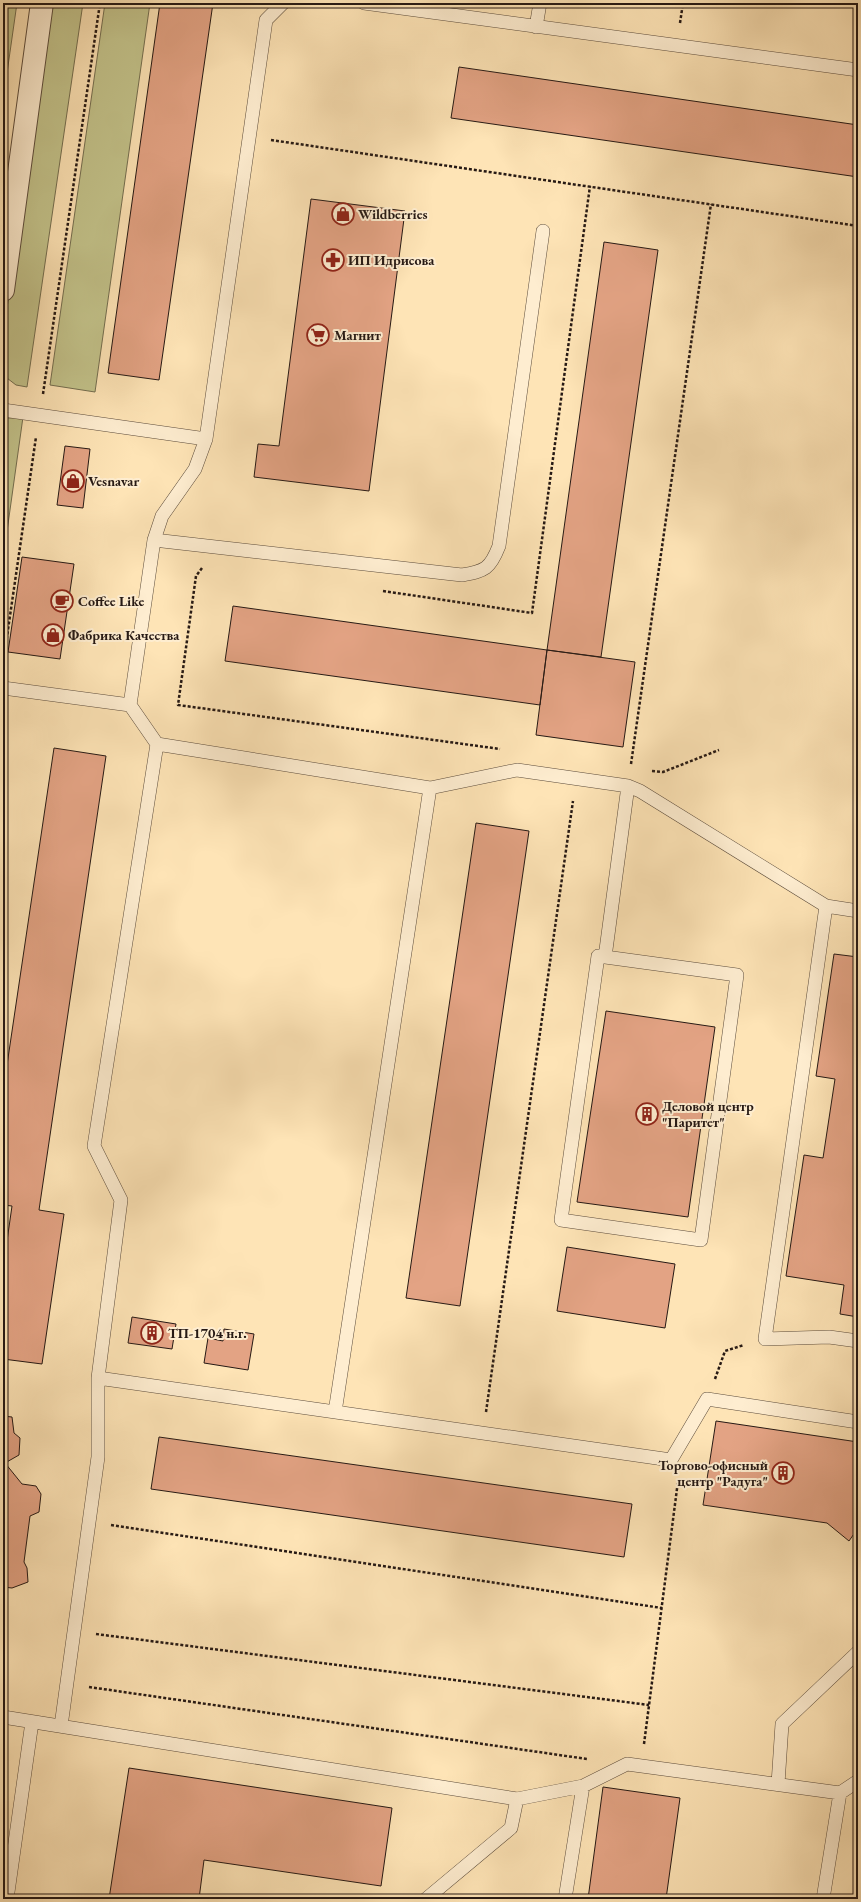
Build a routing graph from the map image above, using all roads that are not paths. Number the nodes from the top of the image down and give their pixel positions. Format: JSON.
{"nodes":[{"id":1,"x":42,"y":3,"type":"edge"},
{"id":2,"x":283,"y":3,"type":"edge"},
{"id":3,"x":364,"y":3,"type":"edge"},
{"id":4,"x":540,"y":3,"type":"edge"},
{"id":5,"x":536,"y":27,"type":"junction"},
{"id":6,"x":858,"y":70,"type":"edge"},
{"id":7,"x":543,"y":231,"type":"dead end"},
{"id":8,"x":3,"y":290,"type":"edge"},
{"id":9,"x":3,"y":410,"type":"edge"},
{"id":10,"x":206,"y":439,"type":"junction"},
{"id":11,"x":154,"y":540,"type":"junction"},
{"id":12,"x":3,"y":688,"type":"edge"},
{"id":13,"x":130,"y":705,"type":"junction"},
{"id":14,"x":157,"y":744,"type":"junction"},
{"id":15,"x":628,"y":786,"type":"junction"},
{"id":16,"x":430,"y":788,"type":"junction"},
{"id":17,"x":826,"y":906,"type":"junction"},
{"id":18,"x":858,"y":911,"type":"edge"},
{"id":19,"x":605,"y":957,"type":"junction"},
{"id":20,"x":858,"y":1341,"type":"edge"},
{"id":21,"x":98,"y":1378,"type":"junction"},
{"id":22,"x":335,"y":1412,"type":"junction"},
{"id":23,"x":858,"y":1422,"type":"edge"},
{"id":24,"x":858,"y":1652,"type":"edge"},
{"id":25,"x":3,"y":1717,"type":"edge"},
{"id":26,"x":32,"y":1722,"type":"junction"},
{"id":27,"x":61,"y":1726,"type":"junction"},
{"id":28,"x":858,"y":1781,"type":"edge"},
{"id":29,"x":778,"y":1784,"type":"junction"},
{"id":30,"x":583,"y":1786,"type":"junction"},
{"id":31,"x":840,"y":1793,"type":"junction"},
{"id":32,"x":517,"y":1799,"type":"junction"},
{"id":33,"x":7,"y":1899,"type":"edge"},
{"id":34,"x":426,"y":1899,"type":"edge"},
{"id":35,"x":565,"y":1899,"type":"edge"},
{"id":36,"x":823,"y":1899,"type":"edge"}],
"edges":[{"from":1,"to":8,"type":"street"},
{"from":2,"to":10,"type":"lane"},
{"from":3,"to":5,"type":"lane"},
{"from":4,"to":5,"type":"lane"},
{"from":5,"to":6,"type":"lane"},
{"from":7,"to":11,"type":"lane"},
{"from":9,"to":10,"type":"lane"},
{"from":10,"to":11,"type":"lane"},
{"from":11,"to":13,"type":"lane"},
{"from":12,"to":13,"type":"lane"},
{"from":13,"to":14,"type":"lane"},
{"from":14,"to":16,"type":"lane"},
{"from":14,"to":21,"type":"lane"},
{"from":15,"to":16,"type":"lane"},
{"from":15,"to":17,"type":"lane"},
{"from":15,"to":19,"type":"lane"},
{"from":16,"to":22,"type":"lane"},
{"from":17,"to":18,"type":"lane"},
{"from":17,"to":20,"type":"lane"},
{"from":19,"to":19,"type":"lane"},
{"from":21,"to":22,"type":"lane"},
{"from":21,"to":27,"type":"lane"},
{"from":22,"to":23,"type":"lane"},
{"from":24,"to":29,"type":"lane"},
{"from":25,"to":26,"type":"lane"},
{"from":26,"to":27,"type":"lane"},
{"from":26,"to":33,"type":"lane"},
{"from":27,"to":32,"type":"lane"},
{"from":28,"to":31,"type":"lane"},
{"from":29,"to":30,"type":"lane"},
{"from":29,"to":31,"type":"lane"},
{"from":30,"to":32,"type":"lane"},
{"from":30,"to":35,"type":"lane"},
{"from":31,"to":36,"type":"lane"},
{"from":32,"to":34,"type":"lane"}]}
